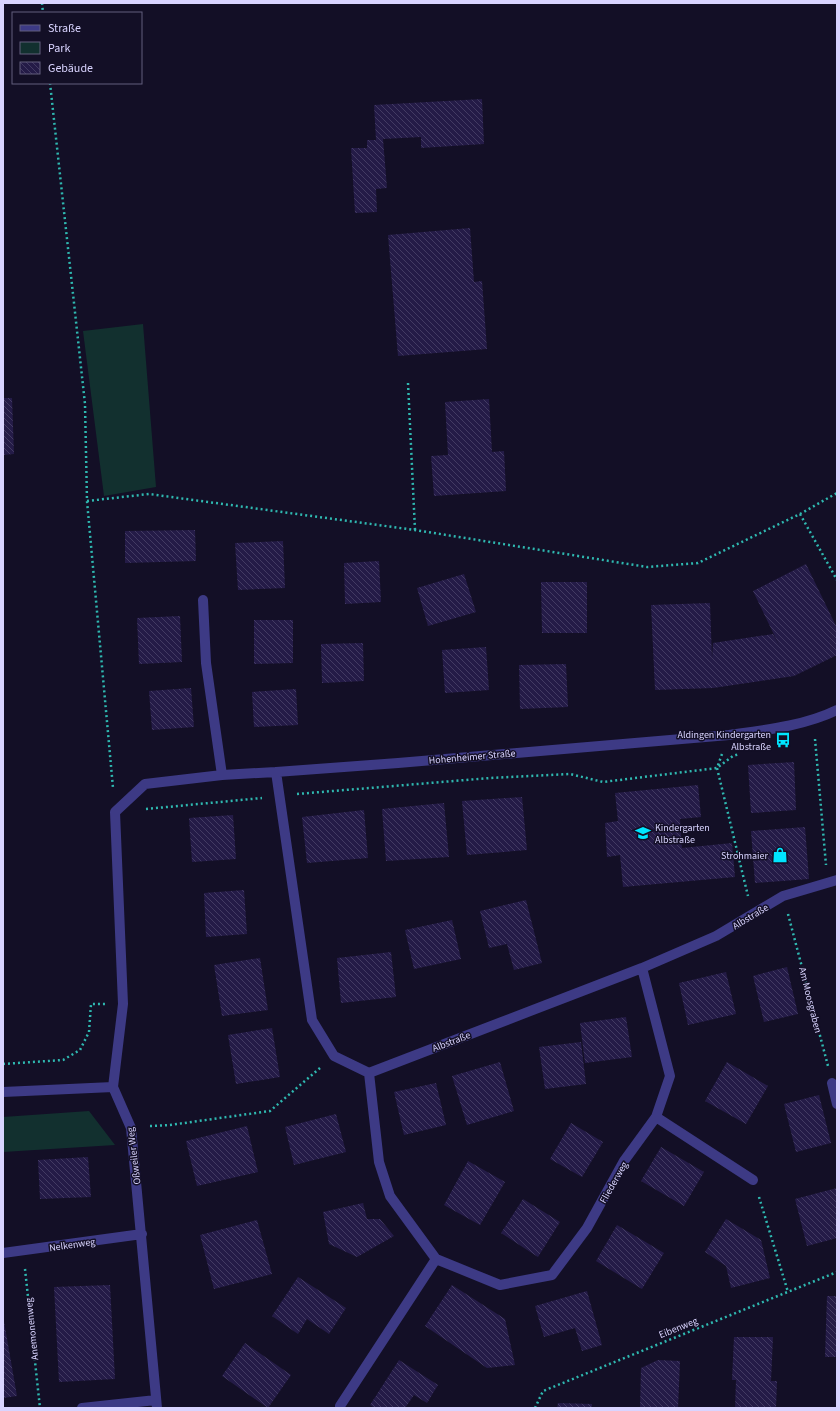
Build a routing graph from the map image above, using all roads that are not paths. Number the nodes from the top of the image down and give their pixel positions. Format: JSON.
{"nodes":[{"id":1,"x":203,"y":600,"type":"dead end"},
{"id":2,"x":837,"y":710,"type":"edge"},
{"id":3,"x":276,"y":772,"type":"junction"},
{"id":4,"x":222,"y":775,"type":"junction"},
{"id":5,"x":832,"y":881,"type":"edge"},
{"id":6,"x":642,"y":968,"type":"junction"},
{"id":7,"x":369,"y":1073,"type":"junction"},
{"id":8,"x":832,"y":1083,"type":"road end"},
{"id":9,"x":113,"y":1087,"type":"junction"},
{"id":10,"x":3,"y":1092,"type":"edge"},
{"id":11,"x":837,"y":1104,"type":"edge"},
{"id":12,"x":656,"y":1117,"type":"junction"},
{"id":13,"x":753,"y":1180,"type":"road end"},
{"id":14,"x":142,"y":1234,"type":"junction"},
{"id":15,"x":3,"y":1253,"type":"edge"},
{"id":16,"x":436,"y":1259,"type":"junction"},
{"id":17,"x":156,"y":1404,"type":"edge"},
{"id":18,"x":340,"y":1406,"type":"dead end"},
{"id":19,"x":82,"y":1408,"type":"edge"}],
"edges":[{"from":1,"to":4,"type":"street"},
{"from":2,"to":3,"type":"street","name":"Hohenheimer Straße"},
{"from":3,"to":4,"type":"street","name":"Hohenheimer Straße"},
{"from":3,"to":7,"type":"street"},
{"from":4,"to":9,"type":"street","name":"Hohenheimer Straße"},
{"from":5,"to":6,"type":"street","name":"Albstraße"},
{"from":6,"to":7,"type":"street","name":"Albstraße"},
{"from":6,"to":12,"type":"street","name":"Fliederweg"},
{"from":7,"to":16,"type":"street"},
{"from":8,"to":11,"type":"street"},
{"from":9,"to":10,"type":"street"},
{"from":9,"to":14,"type":"street","name":"Oßweiler Weg"},
{"from":12,"to":13,"type":"street"},
{"from":12,"to":16,"type":"street","name":"Fliederweg"},
{"from":14,"to":15,"type":"street","name":"Nelkenweg"},
{"from":14,"to":17,"type":"street","name":"Oßweiler Weg"},
{"from":16,"to":18,"type":"street"},
{"from":17,"to":19,"type":"street"}]}
